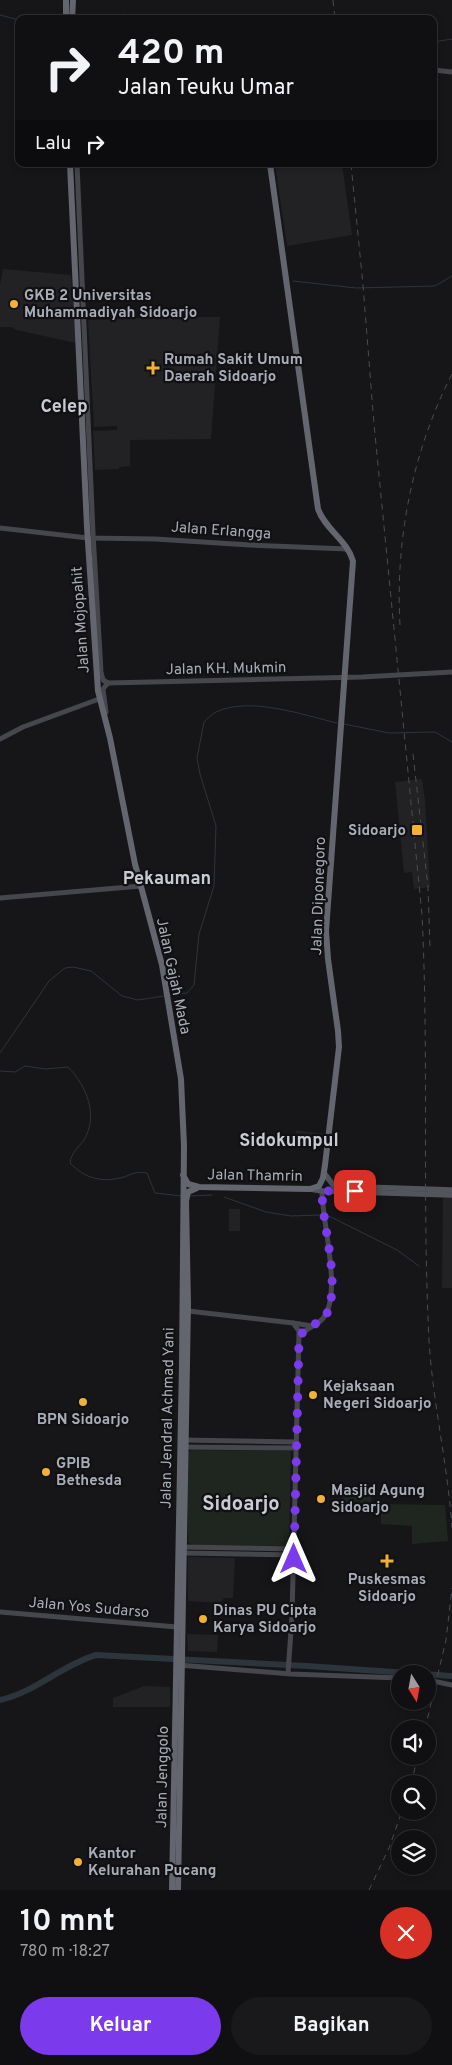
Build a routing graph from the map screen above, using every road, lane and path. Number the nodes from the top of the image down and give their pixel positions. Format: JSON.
{"nodes":[{"id":1,"x":66,"y":0,"type":"edge"},
{"id":2,"x":73,"y":0,"type":"edge"},
{"id":3,"x":66,"y":15,"type":"edge"},
{"id":4,"x":72,"y":15,"type":"edge"},
{"id":5,"x":437,"y":70,"type":"edge"},
{"id":6,"x":452,"y":72,"type":"edge"},
{"id":7,"x":70,"y":167,"type":"edge"},
{"id":8,"x":77,"y":167,"type":"edge"},
{"id":9,"x":270,"y":167,"type":"edge"},
{"id":10,"x":79,"y":263,"type":"junction"},
{"id":11,"x":0,"y":528,"type":"edge"},
{"id":12,"x":90,"y":538,"type":"junction"},
{"id":13,"x":347,"y":549,"type":"junction"},
{"id":14,"x":452,"y":672,"type":"edge"},
{"id":15,"x":344,"y":677,"type":"junction"},
{"id":16,"x":108,"y":683,"type":"junction"},
{"id":17,"x":99,"y":700,"type":"junction"},
{"id":18,"x":107,"y":728,"type":"junction"},
{"id":19,"x":0,"y":739,"type":"edge"},
{"id":20,"x":141,"y":886,"type":"junction"},
{"id":21,"x":0,"y":898,"type":"edge"},
{"id":22,"x":324,"y":1173,"type":"junction"},
{"id":23,"x":183,"y":1174,"type":"junction"},
{"id":24,"x":337,"y":1186,"type":"junction"},
{"id":25,"x":196,"y":1188,"type":"junction"},
{"id":26,"x":310,"y":1189,"type":"junction"},
{"id":27,"x":452,"y":1190,"type":"edge"},
{"id":28,"x":322,"y":1191,"type":"junction"},
{"id":29,"x":452,"y":1195,"type":"edge"},
{"id":30,"x":184,"y":1197,"type":"junction"},
{"id":31,"x":188,"y":1311,"type":"junction"},
{"id":32,"x":292,"y":1323,"type":"junction"},
{"id":33,"x":313,"y":1326,"type":"junction"},
{"id":34,"x":300,"y":1336,"type":"junction"},
{"id":35,"x":296,"y":1442,"type":"junction"},
{"id":36,"x":183,"y":1443,"type":"junction"},
{"id":37,"x":296,"y":1448,"type":"junction"},
{"id":38,"x":181,"y":1549,"type":"junction"},
{"id":39,"x":294,"y":1549,"type":"junction"},
{"id":40,"x":294,"y":1555,"type":"junction"},
{"id":41,"x":0,"y":1612,"type":"edge"},
{"id":42,"x":177,"y":1626,"type":"junction"},
{"id":43,"x":179,"y":1660,"type":"junction"},
{"id":44,"x":288,"y":1673,"type":"junction"},
{"id":45,"x":391,"y":1678,"type":"edge"},
{"id":46,"x":436,"y":1682,"type":"edge"},
{"id":47,"x":452,"y":1685,"type":"edge"},
{"id":48,"x":172,"y":1890,"type":"edge"},
{"id":49,"x":178,"y":1890,"type":"edge"}],
"edges":[{"from":1,"to":3,"type":"highway"},
{"from":2,"to":4,"type":"highway"},
{"from":5,"to":6,"type":"street"},
{"from":7,"to":10,"type":"highway"},
{"from":8,"to":10,"type":"street"},
{"from":9,"to":13,"type":"highway"},
{"from":10,"to":12,"type":"highway"},
{"from":11,"to":12,"type":"street","name":"Jalan Erlangga"},
{"from":12,"to":13,"type":"street","name":"Jalan Erlangga"},
{"from":12,"to":16,"type":"street","name":"Jalan Mojopahit"},
{"from":12,"to":17,"type":"highway","name":"Jalan Mojopahit"},
{"from":13,"to":15,"type":"highway","name":"Jalan Diponegoro"},
{"from":14,"to":15,"type":"street","name":"Jalan KH. Mukmin"},
{"from":15,"to":16,"type":"street","name":"Jalan KH. Mukmin"},
{"from":15,"to":22,"type":"highway","name":"Jalan Diponegoro"},
{"from":16,"to":18,"type":"street","name":"Jalan Gajah Mada"},
{"from":17,"to":18,"type":"highway","name":"Jalan Gajah Mada"},
{"from":17,"to":19,"type":"street"},
{"from":18,"to":20,"type":"highway","name":"Jalan Gajah Mada"},
{"from":20,"to":21,"type":"street"},
{"from":20,"to":23,"type":"highway","name":"Jalan Gajah Mada"},
{"from":22,"to":24,"type":"main road"},
{"from":22,"to":26,"type":"highway","name":"Jalan Thamrin"},
{"from":23,"to":25,"type":"highway","name":"Jalan Thamrin"},
{"from":23,"to":30,"type":"highway","name":"Jalan Jendral Achmad Yani"},
{"from":24,"to":27,"type":"main road"},
{"from":24,"to":28,"type":"main road"},
{"from":25,"to":26,"type":"highway","name":"Jalan Thamrin"},
{"from":25,"to":30,"type":"highway","name":"Jalan Jendral Achmad Yani"},
{"from":26,"to":28,"type":"main road"},
{"from":28,"to":29,"type":"main road"},
{"from":28,"to":33,"type":"street"},
{"from":30,"to":31,"type":"highway","name":"Jalan Jendral Achmad Yani"},
{"from":30,"to":36,"type":"highway","name":"Jalan Jendral Achmad Yani"},
{"from":31,"to":32,"type":"street"},
{"from":31,"to":36,"type":"highway","name":"Jalan Jendral Achmad Yani"},
{"from":32,"to":33,"type":"street"},
{"from":32,"to":34,"type":"street"},
{"from":33,"to":34,"type":"street"},
{"from":34,"to":35,"type":"street"},
{"from":35,"to":36,"type":"street"},
{"from":35,"to":37,"type":"street"},
{"from":36,"to":37,"type":"street"},
{"from":36,"to":38,"type":"highway","name":"Jalan Jendral Achmad Yani"},
{"from":37,"to":39,"type":"street"},
{"from":38,"to":39,"type":"street"},
{"from":38,"to":40,"type":"street"},
{"from":38,"to":42,"type":"highway","name":"Jalan Jendral Achmad Yani"},
{"from":38,"to":43,"type":"highway","name":"Jalan Jendral Achmad Yani"},
{"from":39,"to":40,"type":"street"},
{"from":40,"to":44,"type":"street"},
{"from":41,"to":42,"type":"street","name":"Jalan Yos Sudarso"},
{"from":42,"to":43,"type":"highway","name":"Jalan Jendral Achmad Yani"},
{"from":43,"to":44,"type":"street"},
{"from":43,"to":48,"type":"highway","name":"Jalan Jenggolo"},
{"from":43,"to":49,"type":"highway","name":"Jalan Jenggolo"},
{"from":44,"to":45,"type":"street"},
{"from":46,"to":47,"type":"street"}]}
